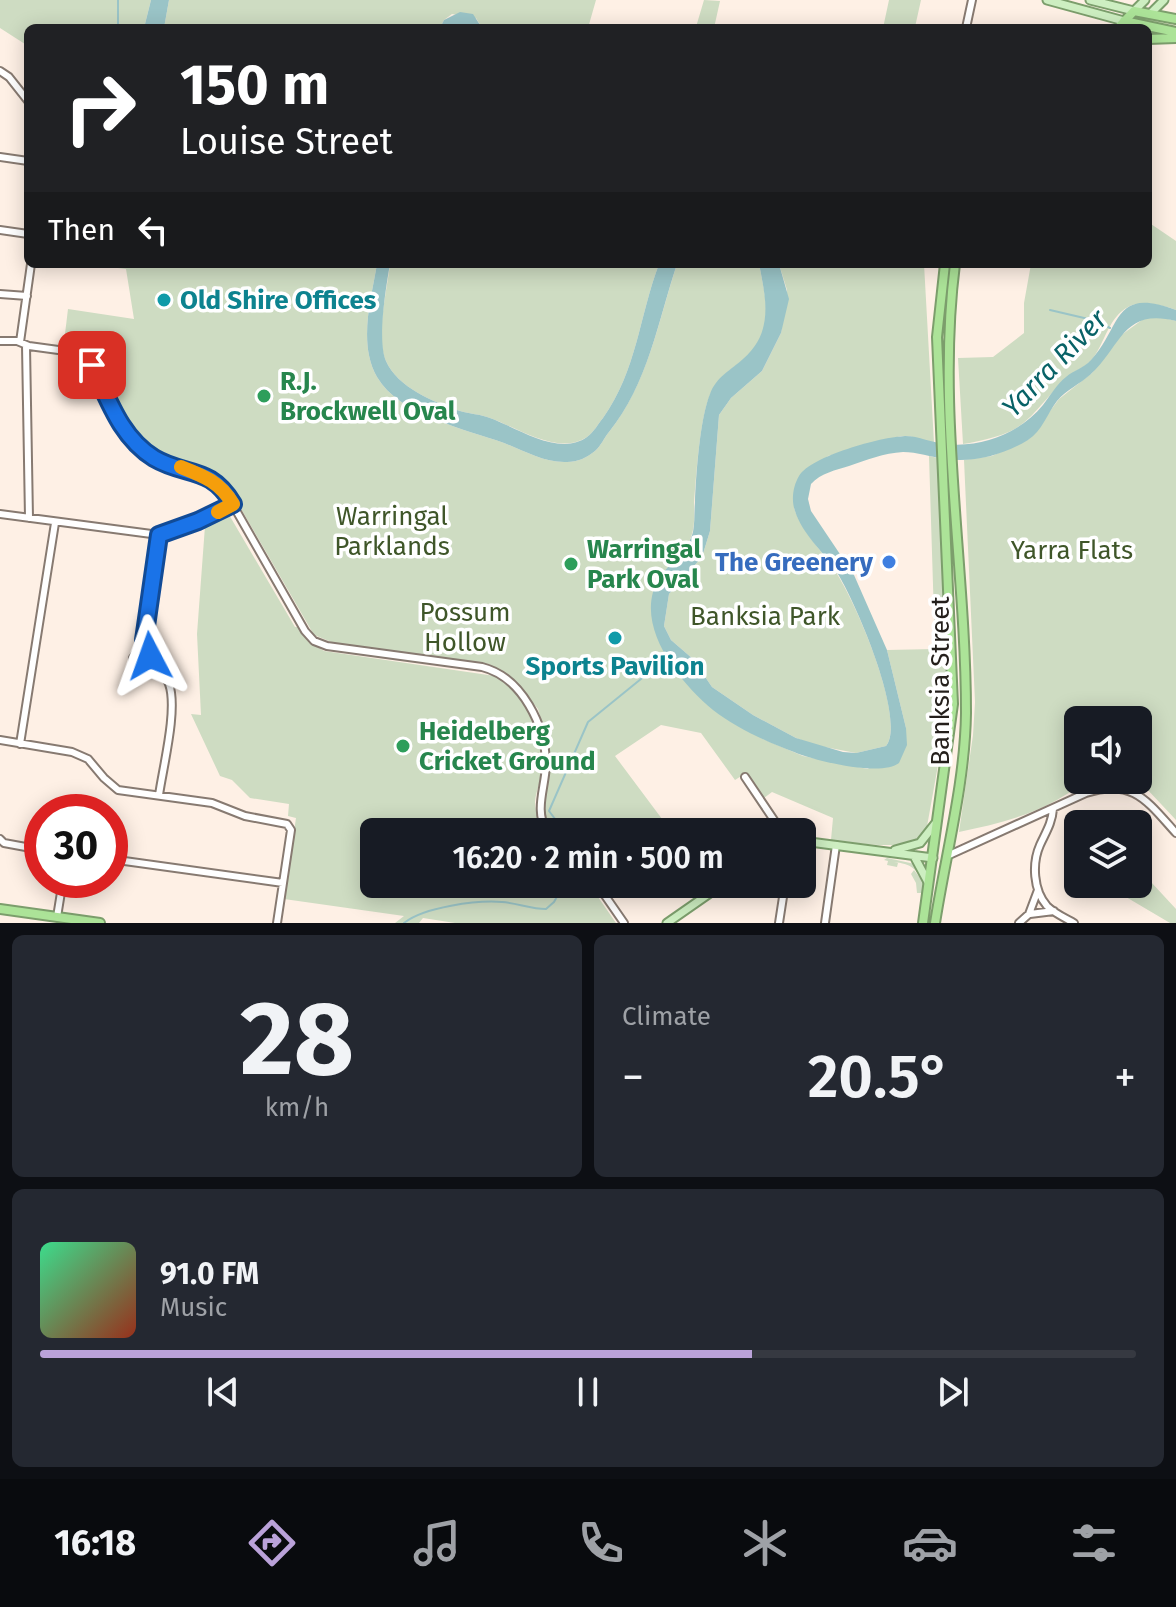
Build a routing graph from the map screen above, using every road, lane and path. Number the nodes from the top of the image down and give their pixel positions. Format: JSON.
{"nodes":[{"id":1,"x":972,"y":0,"type":"edge"},
{"id":2,"x":1047,"y":0,"type":"edge"},
{"id":3,"x":1145,"y":0,"type":"edge"},
{"id":4,"x":1164,"y":0,"type":"edge"},
{"id":5,"x":1095,"y":1,"type":"edge"},
{"id":6,"x":1134,"y":11,"type":"junction"},
{"id":7,"x":1150,"y":14,"type":"junction"},
{"id":8,"x":1176,"y":19,"type":"edge"},
{"id":9,"x":967,"y":24,"type":"edge"},
{"id":10,"x":1121,"y":24,"type":"edge"},
{"id":11,"x":1142,"y":24,"type":"edge"},
{"id":12,"x":1152,"y":28,"type":"edge"},
{"id":13,"x":1176,"y":32,"type":"edge"},
{"id":14,"x":1176,"y":38,"type":"edge"},
{"id":15,"x":1152,"y":39,"type":"edge"},
{"id":16,"x":0,"y":71,"type":"edge"},
{"id":17,"x":24,"y":96,"type":"edge"},
{"id":18,"x":0,"y":157,"type":"edge"},
{"id":19,"x":24,"y":160,"type":"edge"},
{"id":20,"x":0,"y":230,"type":"edge"},
{"id":21,"x":24,"y":233,"type":"edge"},
{"id":22,"x":30,"y":268,"type":"edge"},
{"id":23,"x":945,"y":268,"type":"edge"},
{"id":24,"x":955,"y":268,"type":"edge"},
{"id":25,"x":0,"y":294,"type":"edge"},
{"id":26,"x":27,"y":296,"type":"junction"},
{"id":27,"x":0,"y":341,"type":"edge"},
{"id":28,"x":23,"y":344,"type":"junction"},
{"id":29,"x":946,"y":416,"type":"junction"},
{"id":30,"x":950,"y":485,"type":"junction"},
{"id":31,"x":233,"y":504,"type":"junction"},
{"id":32,"x":0,"y":514,"type":"edge"},
{"id":33,"x":29,"y":518,"type":"junction"},
{"id":34,"x":55,"y":523,"type":"junction"},
{"id":35,"x":159,"y":535,"type":"junction"},
{"id":36,"x":144,"y":640,"type":"junction"},
{"id":37,"x":160,"y":669,"type":"junction"},
{"id":38,"x":0,"y":740,"type":"edge"},
{"id":39,"x":20,"y":744,"type":"junction"},
{"id":40,"x":745,"y":777,"type":"dead end"},
{"id":41,"x":159,"y":795,"type":"junction"},
{"id":42,"x":1053,"y":809,"type":"junction"},
{"id":43,"x":1041,"y":814,"type":"junction"},
{"id":44,"x":938,"y":817,"type":"junction"},
{"id":45,"x":542,"y":818,"type":"edge"},
{"id":46,"x":773,"y":818,"type":"edge"},
{"id":47,"x":1050,"y":827,"type":"junction"},
{"id":48,"x":1176,"y":833,"type":"edge"},
{"id":49,"x":0,"y":839,"type":"edge"},
{"id":50,"x":816,"y":843,"type":"edge"},
{"id":51,"x":836,"y":845,"type":"junction"},
{"id":52,"x":24,"y":847,"type":"edge"},
{"id":53,"x":884,"y":852,"type":"junction"},
{"id":54,"x":914,"y":856,"type":"junction"},
{"id":55,"x":947,"y":856,"type":"junction"},
{"id":56,"x":933,"y":858,"type":"junction"},
{"id":57,"x":128,"y":861,"type":"edge"},
{"id":58,"x":283,"y":883,"type":"junction"},
{"id":59,"x":929,"y":884,"type":"junction"},
{"id":60,"x":1038,"y":890,"type":"junction"},
{"id":61,"x":60,"y":898,"type":"edge"},
{"id":62,"x":607,"y":898,"type":"edge"},
{"id":63,"x":703,"y":898,"type":"edge"},
{"id":64,"x":783,"y":898,"type":"edge"},
{"id":65,"x":0,"y":909,"type":"edge"},
{"id":66,"x":1054,"y":911,"type":"junction"},
{"id":67,"x":1029,"y":914,"type":"junction"},
{"id":68,"x":57,"y":917,"type":"junction"},
{"id":69,"x":100,"y":923,"type":"edge"},
{"id":70,"x":277,"y":923,"type":"edge"},
{"id":71,"x":624,"y":923,"type":"edge"},
{"id":72,"x":667,"y":923,"type":"edge"},
{"id":73,"x":779,"y":923,"type":"edge"},
{"id":74,"x":825,"y":923,"type":"edge"},
{"id":75,"x":923,"y":923,"type":"edge"},
{"id":76,"x":935,"y":923,"type":"edge"},
{"id":77,"x":1019,"y":923,"type":"edge"},
{"id":78,"x":1074,"y":923,"type":"edge"}],
"edges":[{"from":1,"to":9,"type":"street"},
{"from":2,"to":10,"type":"main road"},
{"from":3,"to":6,"type":"main road"},
{"from":4,"to":7,"type":"main road"},
{"from":5,"to":6,"type":"main road"},
{"from":6,"to":7,"type":"highway"},
{"from":6,"to":10,"type":"highway"},
{"from":7,"to":8,"type":"highway"},
{"from":7,"to":11,"type":"highway"},
{"from":12,"to":13,"type":"highway"},
{"from":14,"to":15,"type":"highway"},
{"from":16,"to":17,"type":"street"},
{"from":18,"to":19,"type":"street"},
{"from":20,"to":21,"type":"street"},
{"from":22,"to":26,"type":"street"},
{"from":23,"to":29,"type":"highway"},
{"from":24,"to":29,"type":"highway"},
{"from":25,"to":26,"type":"street"},
{"from":26,"to":28,"type":"street"},
{"from":27,"to":28,"type":"street"},
{"from":28,"to":31,"type":"street"},
{"from":28,"to":33,"type":"street"},
{"from":29,"to":30,"type":"highway"},
{"from":30,"to":44,"type":"highway","name":"Banksia Street"},
{"from":30,"to":55,"type":"highway","name":"Banksia Street"},
{"from":31,"to":35,"type":"street"},
{"from":31,"to":45,"type":"street"},
{"from":32,"to":33,"type":"street"},
{"from":33,"to":34,"type":"street"},
{"from":34,"to":35,"type":"street"},
{"from":34,"to":39,"type":"street"},
{"from":35,"to":36,"type":"street"},
{"from":36,"to":37,"type":"street"},
{"from":36,"to":37,"type":"street"},
{"from":37,"to":41,"type":"street"},
{"from":38,"to":39,"type":"street"},
{"from":39,"to":41,"type":"street"},
{"from":40,"to":46,"type":"street"},
{"from":41,"to":58,"type":"street"},
{"from":42,"to":43,"type":"street"},
{"from":42,"to":47,"type":"street"},
{"from":42,"to":48,"type":"street"},
{"from":43,"to":47,"type":"street"},
{"from":43,"to":55,"type":"street"},
{"from":44,"to":53,"type":"main road"},
{"from":44,"to":56,"type":"highway","name":"Banksia Street"},
{"from":47,"to":60,"type":"street"},
{"from":49,"to":52,"type":"street"},
{"from":50,"to":51,"type":"main road"},
{"from":51,"to":53,"type":"main road"},
{"from":51,"to":74,"type":"street"},
{"from":53,"to":54,"type":"main road"},
{"from":54,"to":56,"type":"main road"},
{"from":54,"to":59,"type":"main road"},
{"from":55,"to":56,"type":"highway"},
{"from":55,"to":76,"type":"highway","name":"Banksia Street"},
{"from":56,"to":59,"type":"highway","name":"Banksia Street"},
{"from":57,"to":58,"type":"street"},
{"from":58,"to":70,"type":"street"},
{"from":59,"to":75,"type":"highway","name":"Banksia Street"},
{"from":60,"to":66,"type":"street"},
{"from":60,"to":67,"type":"street"},
{"from":61,"to":68,"type":"street"},
{"from":62,"to":71,"type":"street"},
{"from":63,"to":72,"type":"main road"},
{"from":64,"to":73,"type":"street"},
{"from":65,"to":68,"type":"highway"},
{"from":66,"to":67,"type":"street"},
{"from":66,"to":78,"type":"street"},
{"from":67,"to":77,"type":"street"},
{"from":68,"to":69,"type":"highway"}]}
